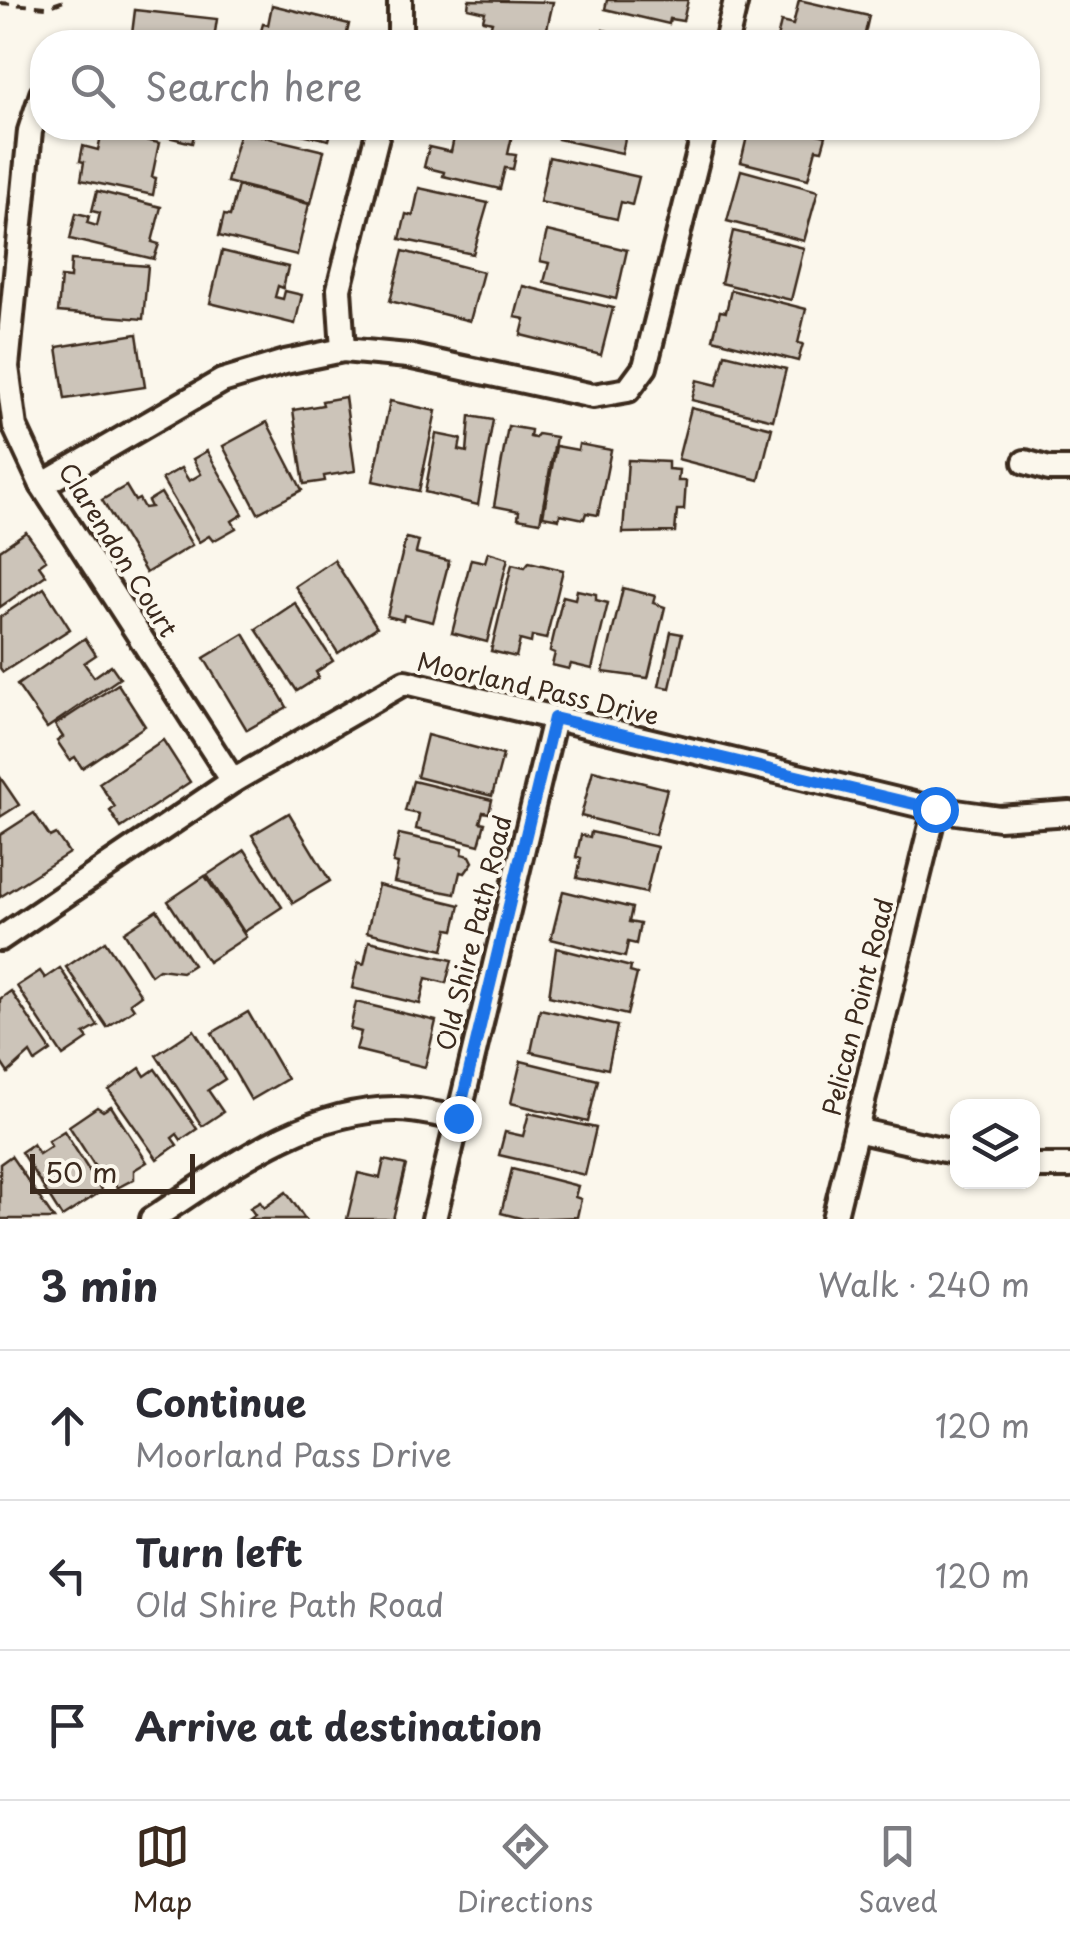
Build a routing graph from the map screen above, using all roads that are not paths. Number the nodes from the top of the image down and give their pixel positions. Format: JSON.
{"nodes":[{"id":1,"x":400,"y":0,"type":"edge"},
{"id":2,"x":736,"y":0,"type":"edge"},
{"id":3,"x":400,"y":30,"type":"edge"},
{"id":4,"x":729,"y":30,"type":"edge"},
{"id":5,"x":30,"y":131,"type":"edge"},
{"id":6,"x":376,"y":140,"type":"edge"},
{"id":7,"x":701,"y":140,"type":"edge"},
{"id":8,"x":343,"y":350,"type":"junction"},
{"id":9,"x":1025,"y":462,"type":"dead end"},
{"id":10,"x":1070,"y":468,"type":"edge"},
{"id":11,"x":42,"y":486,"type":"junction"},
{"id":12,"x":554,"y":718,"type":"junction"},
{"id":13,"x":233,"y":781,"type":"junction"},
{"id":14,"x":935,"y":809,"type":"junction"},
{"id":15,"x":1070,"y":812,"type":"edge"},
{"id":16,"x":0,"y":939,"type":"edge"},
{"id":17,"x":458,"y":1118,"type":"junction"},
{"id":18,"x":856,"y":1130,"type":"junction"},
{"id":19,"x":950,"y":1151,"type":"edge"},
{"id":20,"x":1040,"y":1166,"type":"edge"},
{"id":21,"x":1070,"y":1166,"type":"edge"},
{"id":22,"x":152,"y":1219,"type":"edge"},
{"id":23,"x":434,"y":1219,"type":"edge"},
{"id":24,"x":834,"y":1219,"type":"edge"}],
"edges":[{"from":1,"to":3,"type":"street"},
{"from":2,"to":4,"type":"street"},
{"from":5,"to":11,"type":"street","name":"Clarendon Court"},
{"from":6,"to":8,"type":"street"},
{"from":7,"to":8,"type":"street"},
{"from":8,"to":11,"type":"street"},
{"from":9,"to":10,"type":"street"},
{"from":11,"to":13,"type":"street","name":"Clarendon Court"},
{"from":12,"to":13,"type":"street","name":"Moorland Pass Drive"},
{"from":12,"to":14,"type":"street","name":"Moorland Pass Drive"},
{"from":12,"to":17,"type":"street","name":"Old Shire Path Road"},
{"from":13,"to":16,"type":"street","name":"Moorland Pass Drive"},
{"from":14,"to":15,"type":"street","name":"Moorland Pass Drive"},
{"from":14,"to":18,"type":"street","name":"Pelican Point Road"},
{"from":17,"to":22,"type":"street"},
{"from":17,"to":23,"type":"street","name":"Old Shire Path Road"},
{"from":18,"to":19,"type":"street"},
{"from":18,"to":24,"type":"street","name":"Pelican Point Road"},
{"from":20,"to":21,"type":"street"}]}
